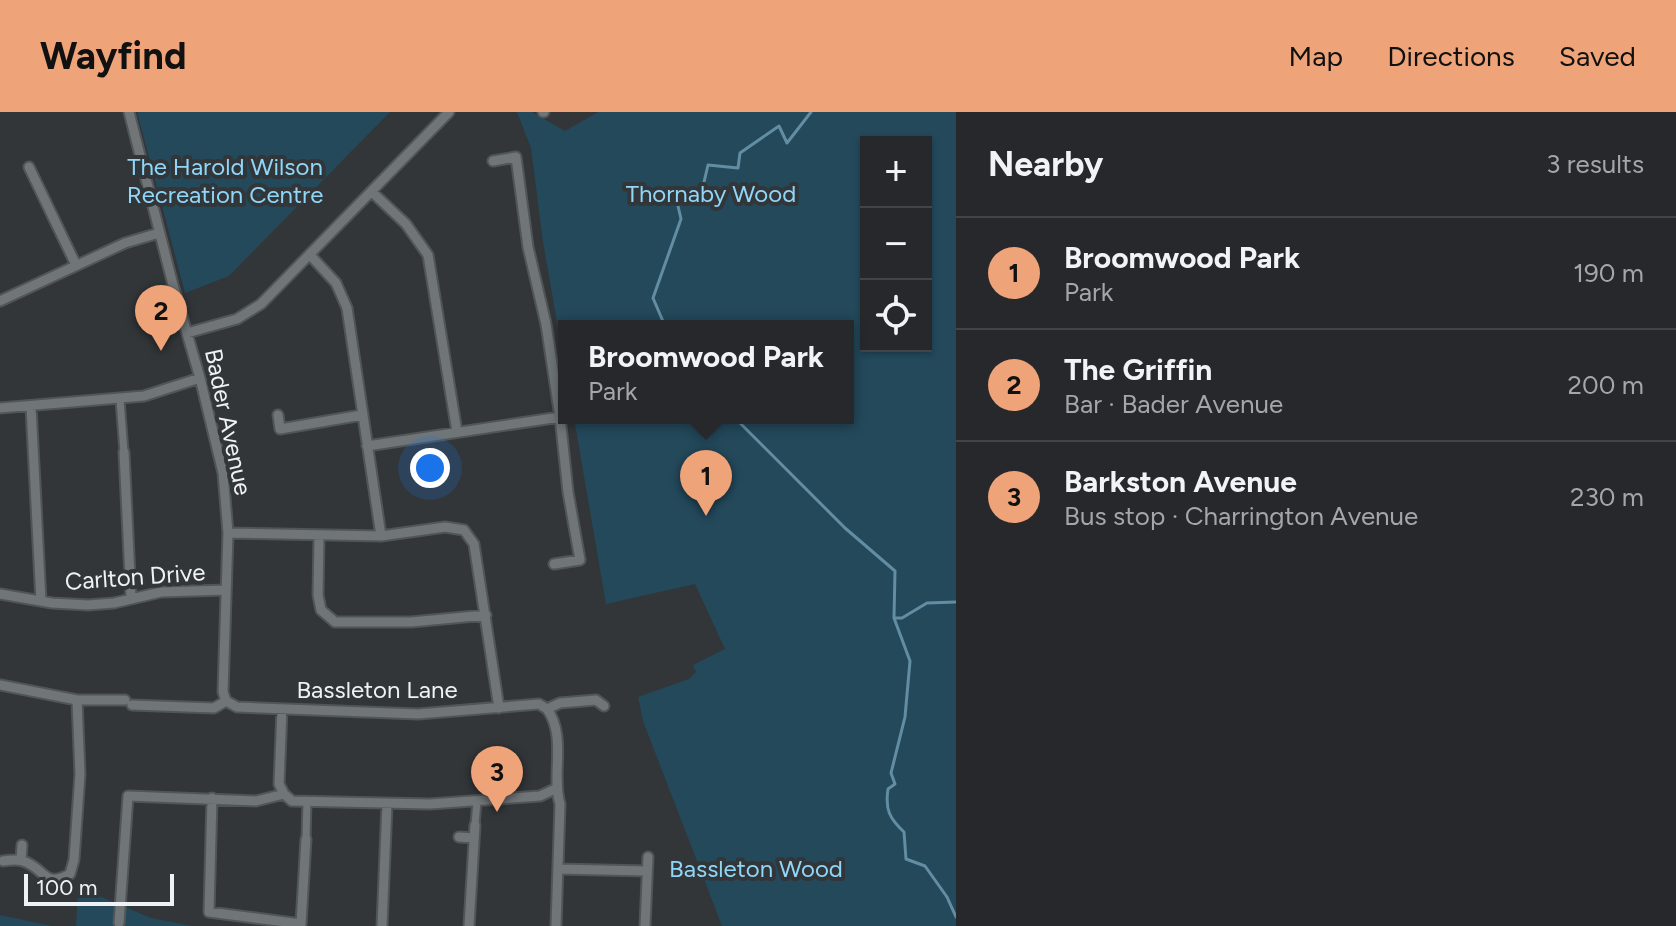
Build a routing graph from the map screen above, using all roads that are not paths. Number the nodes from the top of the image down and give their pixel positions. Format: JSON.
{"nodes":[{"id":1,"x":129,"y":112,"type":"edge"},
{"id":2,"x":449,"y":112,"type":"edge"},
{"id":3,"x":493,"y":161,"type":"dead end"},
{"id":4,"x":29,"y":167,"type":"dead end"},
{"id":5,"x":372,"y":192,"type":"junction"},
{"id":6,"x":159,"y":233,"type":"junction"},
{"id":7,"x":310,"y":255,"type":"junction"},
{"id":8,"x":76,"y":265,"type":"junction"},
{"id":9,"x":0,"y":301,"type":"edge"},
{"id":10,"x":187,"y":333,"type":"junction"},
{"id":11,"x":200,"y":378,"type":"junction"},
{"id":12,"x":120,"y":400,"type":"junction"},
{"id":13,"x":558,"y":404,"type":"edge"},
{"id":14,"x":31,"y":407,"type":"junction"},
{"id":15,"x":0,"y":408,"type":"edge"},
{"id":16,"x":278,"y":415,"type":"dead end"},
{"id":17,"x":362,"y":415,"type":"junction"},
{"id":18,"x":558,"y":417,"type":"edge"},
{"id":19,"x":561,"y":424,"type":"edge"},
{"id":20,"x":457,"y":432,"type":"junction"},
{"id":21,"x":367,"y":446,"type":"junction"},
{"id":22,"x":124,"y":452,"type":"joint"},
{"id":23,"x":228,"y":533,"type":"junction"},
{"id":24,"x":319,"y":536,"type":"junction"},
{"id":25,"x":381,"y":536,"type":"junction"},
{"id":26,"x":554,"y":564,"type":"dead end"},
{"id":27,"x":226,"y":590,"type":"junction"},
{"id":28,"x":0,"y":594,"type":"edge"},
{"id":29,"x":131,"y":598,"type":"junction"},
{"id":30,"x":41,"y":601,"type":"junction"},
{"id":31,"x":486,"y":615,"type":"junction"},
{"id":32,"x":0,"y":685,"type":"edge"},
{"id":33,"x":77,"y":700,"type":"junction"},
{"id":34,"x":226,"y":701,"type":"junction"},
{"id":35,"x":604,"y":706,"type":"dead end"},
{"id":36,"x":499,"y":708,"type":"junction"},
{"id":37,"x":282,"y":709,"type":"junction"},
{"id":38,"x":547,"y":709,"type":"junction"},
{"id":39,"x":555,"y":789,"type":"junction"},
{"id":40,"x":284,"y":794,"type":"junction"},
{"id":41,"x":212,"y":798,"type":"junction"},
{"id":42,"x":307,"y":801,"type":"junction"},
{"id":43,"x":477,"y":801,"type":"junction"},
{"id":44,"x":387,"y":804,"type":"junction"},
{"id":45,"x":475,"y":825,"type":"joint"},
{"id":46,"x":459,"y":837,"type":"dead end"},
{"id":47,"x":474,"y":838,"type":"junction"},
{"id":48,"x":306,"y":839,"type":"joint"},
{"id":49,"x":22,"y":845,"type":"dead end"},
{"id":50,"x":648,"y":857,"type":"dead end"},
{"id":51,"x":21,"y":860,"type":"junction"},
{"id":52,"x":3,"y":861,"type":"dead end"},
{"id":53,"x":558,"y":869,"type":"junction"},
{"id":54,"x":647,"y":871,"type":"junction"},
{"id":55,"x":119,"y":923,"type":"dead end"},
{"id":56,"x":382,"y":926,"type":"edge"},
{"id":57,"x":469,"y":926,"type":"edge"},
{"id":58,"x":556,"y":926,"type":"edge"},
{"id":59,"x":645,"y":926,"type":"edge"}],
"edges":[{"from":1,"to":6,"type":"street","name":"Bader Avenue"},
{"from":2,"to":5,"type":"street"},
{"from":3,"to":13,"type":"street"},
{"from":4,"to":8,"type":"street"},
{"from":5,"to":7,"type":"street"},
{"from":5,"to":20,"type":"street"},
{"from":6,"to":8,"type":"street"},
{"from":6,"to":10,"type":"street","name":"Bader Avenue"},
{"from":7,"to":10,"type":"street"},
{"from":7,"to":17,"type":"street"},
{"from":8,"to":9,"type":"street"},
{"from":10,"to":11,"type":"street","name":"Bader Avenue"},
{"from":11,"to":12,"type":"street"},
{"from":11,"to":23,"type":"street","name":"Bader Avenue"},
{"from":12,"to":14,"type":"street"},
{"from":12,"to":22,"type":"street"},
{"from":14,"to":15,"type":"street"},
{"from":14,"to":30,"type":"street"},
{"from":16,"to":17,"type":"street"},
{"from":17,"to":21,"type":"street"},
{"from":18,"to":20,"type":"street"},
{"from":19,"to":26,"type":"street"},
{"from":20,"to":21,"type":"street"},
{"from":21,"to":25,"type":"street"},
{"from":22,"to":29,"type":"street"},
{"from":23,"to":24,"type":"street"},
{"from":23,"to":27,"type":"street","name":"Bader Avenue"},
{"from":24,"to":25,"type":"street"},
{"from":24,"to":31,"type":"street"},
{"from":25,"to":31,"type":"street"},
{"from":27,"to":29,"type":"street","name":"Carlton Drive"},
{"from":27,"to":34,"type":"street","name":"Bader Avenue"},
{"from":28,"to":30,"type":"street","name":"Carlton Drive"},
{"from":29,"to":30,"type":"street","name":"Carlton Drive"},
{"from":31,"to":36,"type":"street"},
{"from":32,"to":33,"type":"street","name":"Bassleton Lane"},
{"from":33,"to":34,"type":"street","name":"Bassleton Lane"},
{"from":33,"to":51,"type":"street"},
{"from":34,"to":37,"type":"street","name":"Bassleton Lane"},
{"from":35,"to":38,"type":"street","name":"Bassleton Lane"},
{"from":36,"to":37,"type":"street","name":"Bassleton Lane"},
{"from":36,"to":38,"type":"street","name":"Bassleton Lane"},
{"from":37,"to":40,"type":"street"},
{"from":38,"to":39,"type":"street"},
{"from":39,"to":43,"type":"street"},
{"from":39,"to":53,"type":"street"},
{"from":40,"to":41,"type":"street"},
{"from":40,"to":42,"type":"street"},
{"from":41,"to":48,"type":"street"},
{"from":41,"to":55,"type":"street"},
{"from":42,"to":44,"type":"street"},
{"from":42,"to":48,"type":"street"},
{"from":43,"to":44,"type":"street"},
{"from":43,"to":45,"type":"street"},
{"from":44,"to":56,"type":"street"},
{"from":45,"to":47,"type":"street"},
{"from":46,"to":47,"type":"street"},
{"from":47,"to":57,"type":"street"},
{"from":49,"to":51,"type":"street"},
{"from":50,"to":54,"type":"street"},
{"from":51,"to":52,"type":"street"},
{"from":53,"to":54,"type":"street"},
{"from":53,"to":58,"type":"street"},
{"from":54,"to":59,"type":"street"}]}
